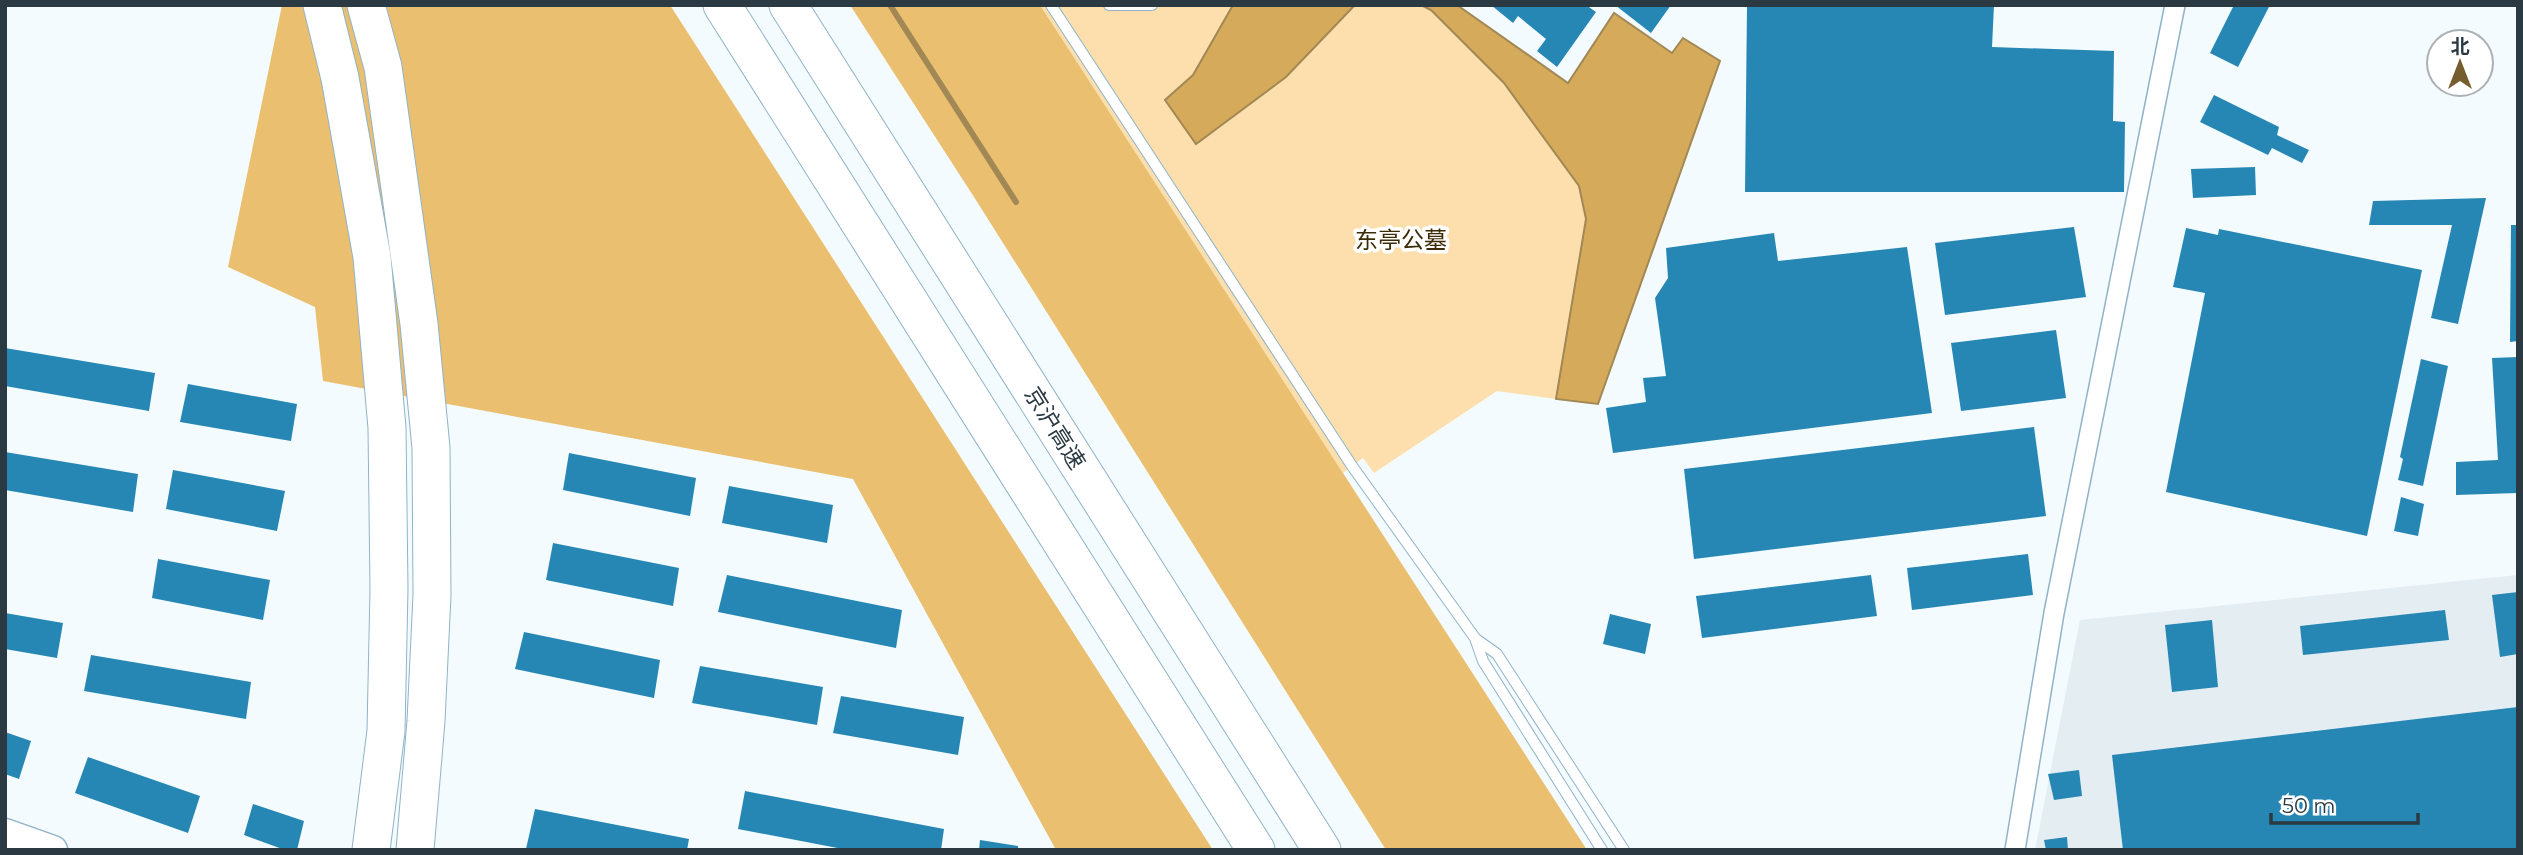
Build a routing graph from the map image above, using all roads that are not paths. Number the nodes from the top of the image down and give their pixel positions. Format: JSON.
{"nodes":[{"id":1,"x":322,"y":5,"type":"edge"},
{"id":2,"x":366,"y":5,"type":"edge"},
{"id":3,"x":722,"y":5,"type":"edge"},
{"id":4,"x":788,"y":5,"type":"edge"},
{"id":5,"x":1110,"y":5,"type":"edge"},
{"id":6,"x":1152,"y":5,"type":"edge"},
{"id":7,"x":2175,"y":5,"type":"edge"},
{"id":8,"x":1054,"y":6,"type":"edge"},
{"id":9,"x":1475,"y":638,"type":"junction"},
{"id":10,"x":5,"y":833,"type":"edge"},
{"id":11,"x":53,"y":850,"type":"edge"},
{"id":12,"x":371,"y":850,"type":"edge"},
{"id":13,"x":415,"y":850,"type":"edge"},
{"id":14,"x":1256,"y":850,"type":"edge"},
{"id":15,"x":1322,"y":850,"type":"edge"},
{"id":16,"x":1602,"y":850,"type":"edge"},
{"id":17,"x":1624,"y":850,"type":"edge"},
{"id":18,"x":2014,"y":850,"type":"edge"}],
"edges":[{"from":1,"to":12,"type":"highway"},
{"from":2,"to":13,"type":"highway"},
{"from":3,"to":14,"type":"highway"},
{"from":4,"to":15,"type":"highway","name":"京沪高速"},
{"from":5,"to":6,"type":"lane"},
{"from":7,"to":18,"type":"street"},
{"from":8,"to":9,"type":"lane"},
{"from":9,"to":16,"type":"lane"},
{"from":9,"to":17,"type":"lane"},
{"from":10,"to":11,"type":"main road"}]}
